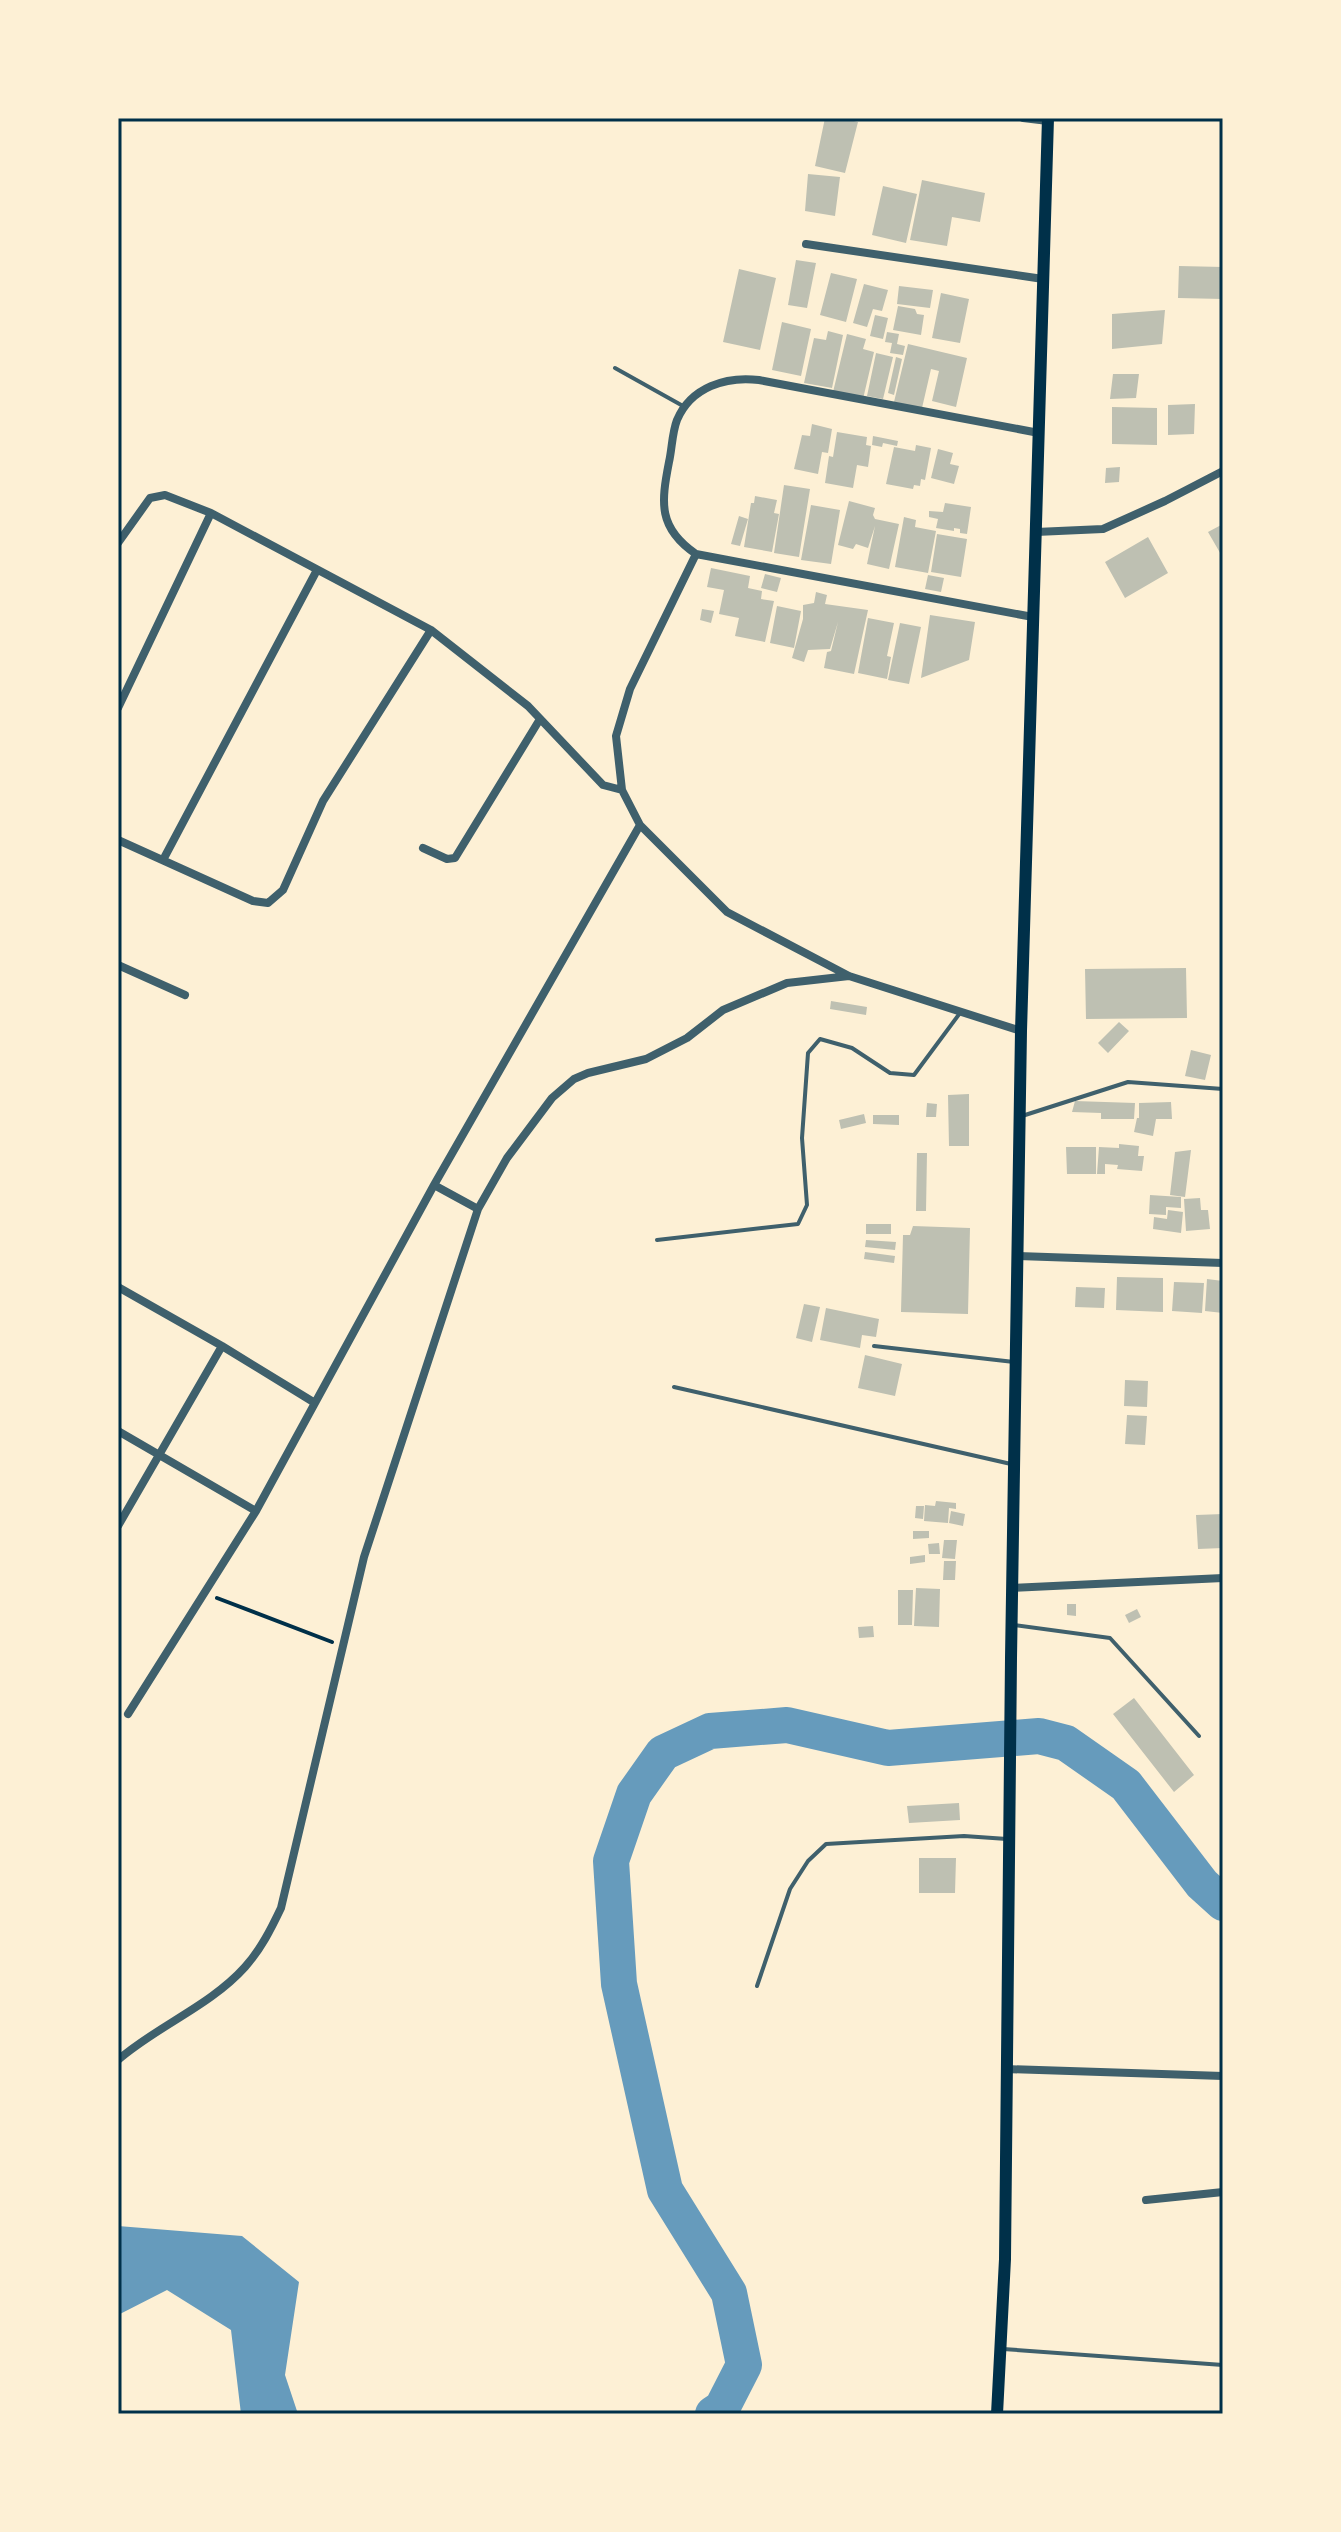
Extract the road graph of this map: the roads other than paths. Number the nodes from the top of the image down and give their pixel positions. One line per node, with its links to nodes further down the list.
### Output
1 (1023, 118): 2 (street)
2 (1048, 120): 4 (main road)
3 (806, 244): 4 (street)
4 (1043, 279): 7 (main road)
5 (615, 368): 6 (lane)
6 (685, 407): 7 (street); 12 (street)
7 (1039, 433): 10 (main road)
8 (1223, 471): 10 (street)
9 (211, 513): 11 (street); 13 (street); 16 (street)
10 (1036, 532): 14 (main road)
11 (118, 543)
12 (696, 554): 14 (street); 18 (street)
13 (317, 570): 15 (street); 22 (street)
14 (1033, 617): 27 (main road)
15 (431, 630): 17 (street); 22 (street)
16 (118, 708)
17 (540, 719): 18 (street); 21 (street)
18 (622, 790): 19 (street)
19 (640, 825): 24 (street); 30 (street)
20 (118, 840): 22 (street)
21 (423, 848)
22 (163, 860)
23 (118, 965): 25 (street)
24 (849, 976): 26 (street); 31 (street)
25 (185, 995)
26 (962, 1011): 27 (street); 32 (lane)
27 (1021, 1031): 29 (main road)
28 (1223, 1089): 29 (lane)
29 (1020, 1116): 33 (main road)
30 (434, 1185): 31 (street); 40 (street)
31 (478, 1209): 53 (street)
32 (657, 1240)
33 (1018, 1256): 34 (street); 38 (main road)
34 (1223, 1263)
35 (118, 1287): 36 (street)
36 (222, 1346): 40 (street); 42 (street)
37 (874, 1346): 38 (lane)
38 (1016, 1362): 43 (main road)
39 (674, 1387): 43 (lane)
40 (315, 1403): 44 (street)
41 (118, 1431): 42 (street)
42 (160, 1454): 44 (street); 45 (street)
43 (1014, 1464): 47 (main road)
44 (256, 1511): 49 (street)
45 (118, 1526)
46 (1223, 1578): 47 (street)
47 (1012, 1588): 48 (main road)
48 (1011, 1624): 50 (lane); 51 (main road)
49 (128, 1714)
50 (1199, 1736)
51 (1010, 1839): 52 (lane); 54 (main road)
52 (757, 1986)
53 (118, 2060)
54 (1006, 2069): 55 (street); 58 (main road)
55 (1223, 2076)
56 (1223, 2192): 57 (street)
57 (1146, 2200)
58 (1000, 2349): 59 (lane); 60 (main road)
59 (1223, 2365)
60 (997, 2414)

